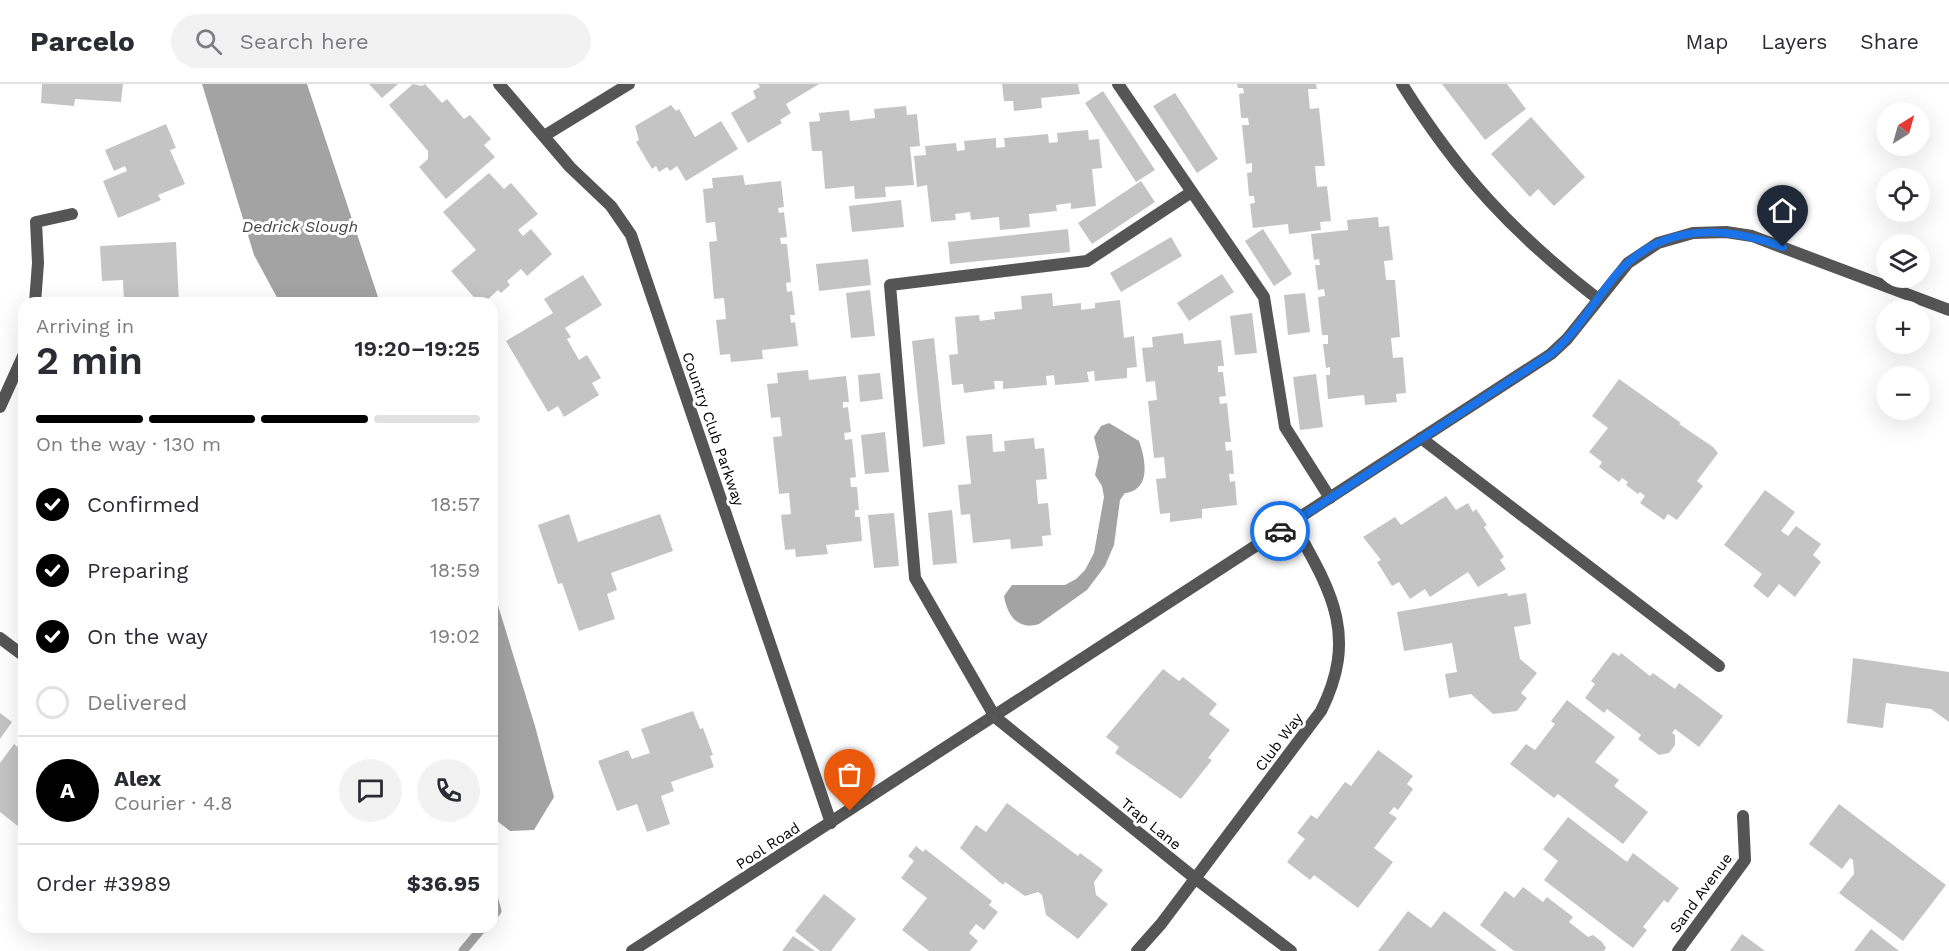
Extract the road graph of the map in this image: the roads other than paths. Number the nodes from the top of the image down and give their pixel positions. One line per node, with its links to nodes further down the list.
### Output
1 (499, 84): 5 (street, Country Club Parkway)
2 (628, 84): 5 (street)
3 (1118, 84): 6 (street)
4 (1402, 84): 9 (street)
5 (544, 136): 21 (street, Country Club Parkway)
6 (1190, 193): 14 (street); 19 (street)
7 (72, 214): 8 (street)
8 (35, 297)
9 (1598, 298): 10 (street, Pool Road); 13 (street, Pool Road)
10 (1949, 310)
11 (18, 367): 12 (street)
12 (0, 407)
13 (1421, 438): 14 (street, Pool Road); 18 (street)
14 (1330, 498): 15 (street, Pool Road)
15 (1293, 522): 19 (street, Pool Road); 22 (street, Club Way)
16 (0, 638): 17 (street)
17 (18, 652)
18 (1719, 666)
19 (996, 717): 21 (street, Pool Road); 22 (street, Trap Lane)
20 (1743, 816): 26 (street, Sand Avenue)
21 (831, 823): 23 (street, Pool Road)
22 (1196, 879): 24 (street, Club Way); 25 (street, Trap Lane)
23 (632, 951)
24 (1137, 951)
25 (1291, 951)
26 (1678, 951)

